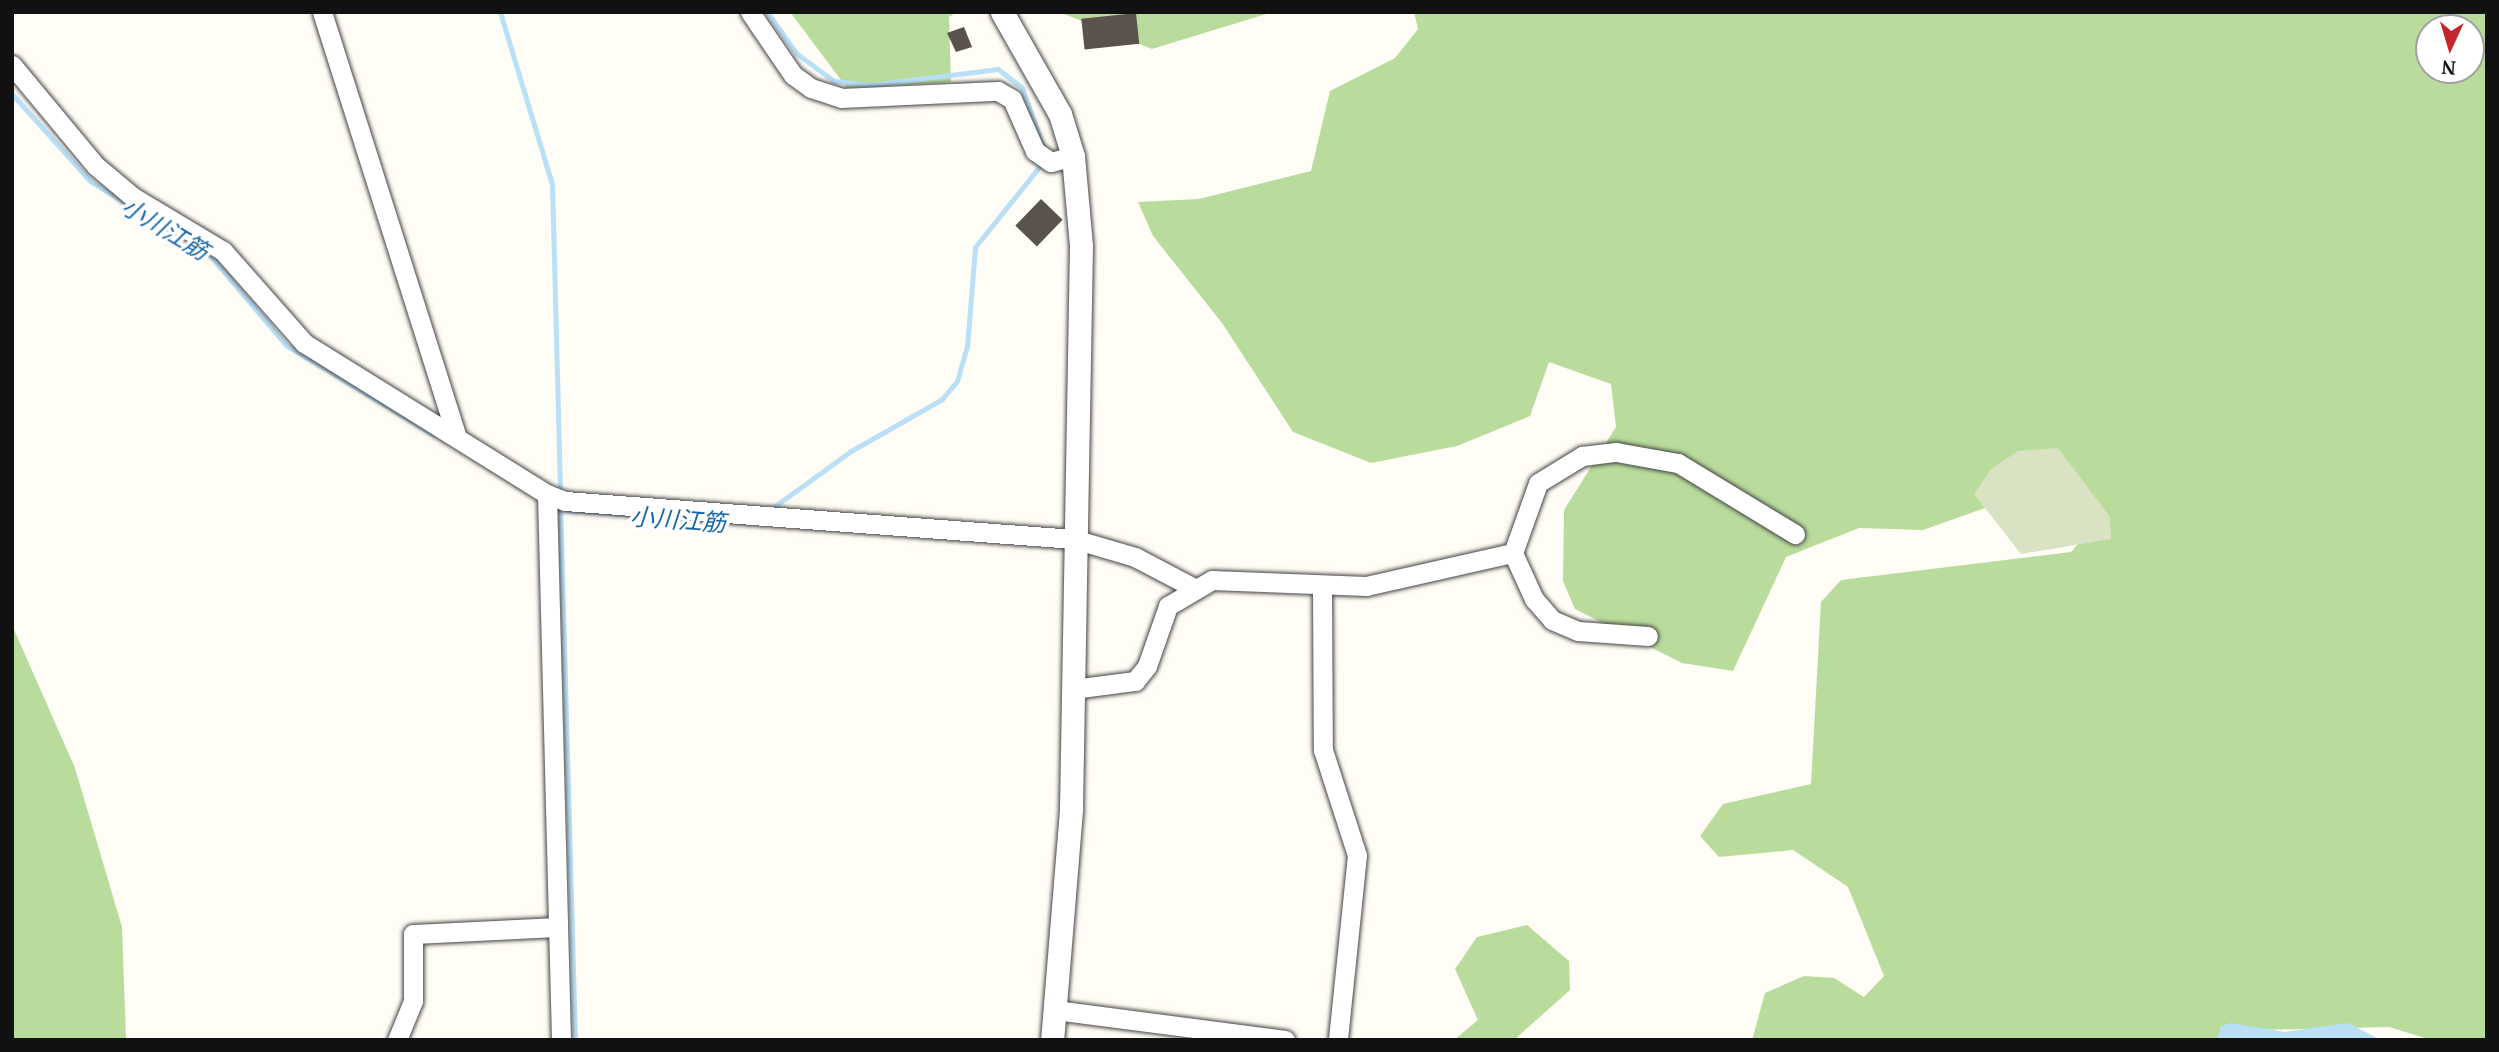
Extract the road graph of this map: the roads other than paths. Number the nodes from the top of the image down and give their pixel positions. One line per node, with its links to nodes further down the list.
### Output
1 (323, 12): 6 (street)
2 (750, 12): 5 (street)
3 (1002, 12): 5 (street)
4 (12, 65): 6 (street)
5 (1053, 156): 9 (street)
6 (456, 435): 7 (street)
7 (552, 500): 9 (street); 15 (street)
8 (1795, 534): 10 (street)
9 (1074, 539): 12 (street); 14 (street)
10 (1513, 552): 11 (street); 13 (street)
11 (1322, 586): 12 (street); 21 (street)
12 (1194, 587): 14 (street)
13 (1648, 636)
14 (1073, 689): 16 (street)
15 (558, 928): 17 (street); 18 (street)
16 (1055, 1010): 19 (street); 20 (street)
17 (397, 1040)
18 (561, 1040)
19 (1052, 1040)
20 (1284, 1040)
21 (1338, 1040)

